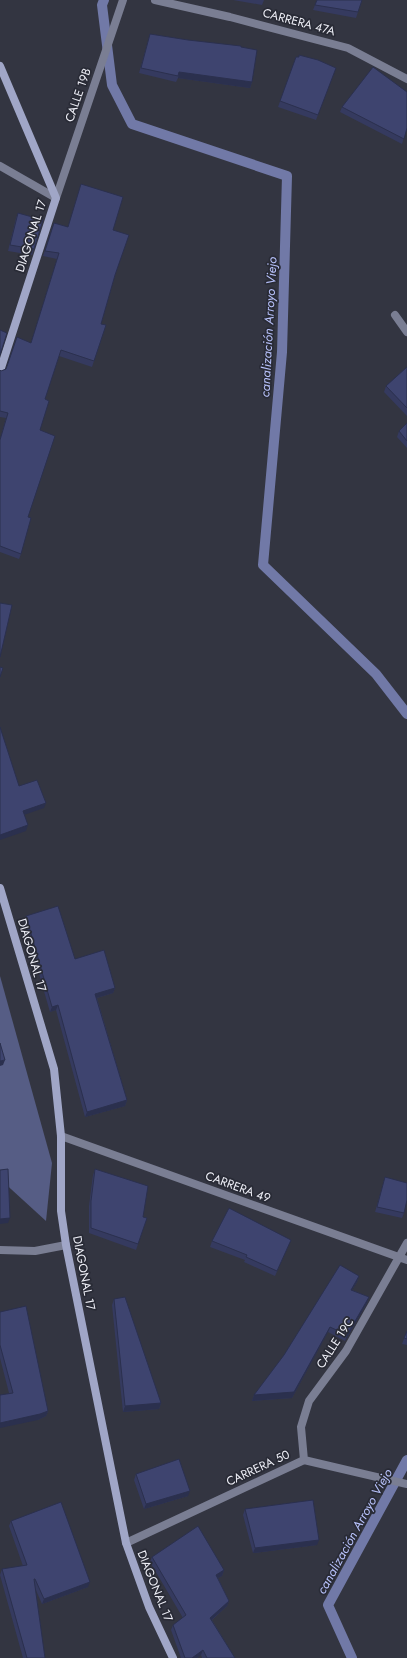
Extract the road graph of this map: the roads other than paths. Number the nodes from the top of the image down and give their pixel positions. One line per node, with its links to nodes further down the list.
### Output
1 (123, 0): 6 (street, CALLE 19B)
2 (155, 0): 4 (street, CARRERA 47A)
3 (0, 66): 6 (street, DIAGONAL 17)
4 (407, 79)
5 (0, 166): 6 (street)
6 (56, 198): 9 (street, DIAGONAL 17)
7 (395, 315): 8 (street)
8 (407, 332)
9 (0, 371)
10 (0, 888): 11 (street, DIAGONAL 17)
11 (61, 1136): 13 (street, DIAGONAL 17); 15 (street, CARRERA 49)
12 (407, 1243): 15 (street, CALLE 19C)
13 (66, 1245): 14 (street); 18 (street, DIAGONAL 17)
14 (0, 1250)
15 (403, 1259): 16 (street, CALLE 19C)
16 (304, 1460): 17 (street, CARRERA 50); 18 (street, CARRERA 50)
17 (407, 1484)
18 (126, 1543): 19 (street, DIAGONAL 17)
19 (173, 1658)

